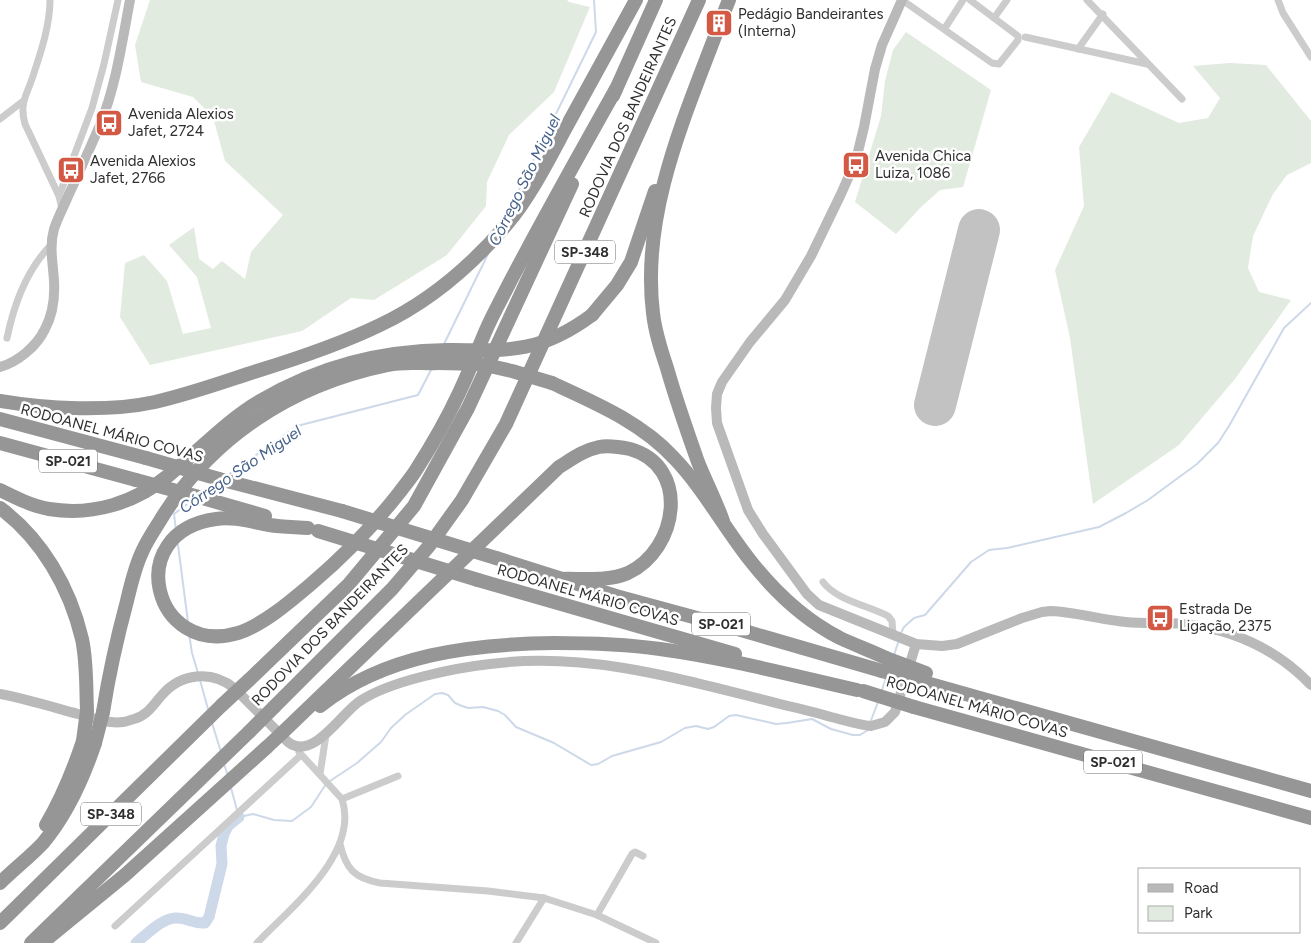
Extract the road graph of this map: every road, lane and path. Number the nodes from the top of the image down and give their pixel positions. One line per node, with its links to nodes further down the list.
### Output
1 (50, 0): 25 (street)
2 (118, 0): 28 (street)
3 (130, 0): 29 (main road)
4 (636, 0): 33 (highway)
5 (656, 0): 23 (highway, RODOVIA DOS BANDEIRANTES / SP-348)
6 (699, 0): 65 (highway, RODOVIA DOS BANDEIRANTES / SP-348, bridge)
7 (729, 0): 15 (highway)
8 (902, 0): 17 (street); 42 (main road)
9 (963, 0): 17 (street)
10 (970, 0): 16 (street)
11 (1007, 0): 16 (street)
12 (1087, 0): 14 (street)
13 (1278, 0): 21 (street)
14 (1102, 14): 20 (street); 22 (street)
15 (723, 15)
16 (994, 18): 17 (street)
17 (944, 28)
18 (717, 31): 27 (highway)
19 (1025, 37): 20 (street)
20 (1078, 49): 22 (street)
21 (1311, 57)
22 (1148, 64): 24 (street)
23 (616, 89): 39 (highway); 63 (highway, RODOVIA DOS BANDEIRANTES / SP-348, bridge)
24 (1182, 99)
25 (22, 102): 26 (street); 28 (street)
26 (0, 119)
27 (667, 172): 36 (highway, bridge); 38 (highway)
28 (59, 196): 29 (street)
29 (62, 210): 30 (main road)
30 (50, 246): 31 (street); 32 (main road)
31 (8, 338)
32 (0, 367)
33 (0, 401)
34 (0, 419): 40 (highway, RODOANEL MÁRIO COVAS / SP-021, bridge)
35 (0, 443): 39 (highway, RODOANEL MÁRIO COVAS / SP-021, bridge)
36 (0, 490)
37 (0, 508): 50 (highway, bridge)
38 (723, 521): 44 (highway); 50 (highway, bridge)
39 (313, 530): 46 (highway, RODOANEL MÁRIO COVAS / SP-021, bridge)
40 (560, 579): 44 (highway, RODOANEL MÁRIO COVAS / SP-021); 48 (highway)
41 (823, 582): 42 (street)
42 (893, 635): 43 (main road)
43 (916, 644): 45 (main road); 49 (main road)
44 (884, 664): 55 (highway, RODOANEL MÁRIO COVAS / SP-021, bridge)
45 (1311, 685)
46 (860, 691): 48 (highway); 57 (highway, RODOANEL MÁRIO COVAS / SP-021, bridge)
47 (0, 694): 51 (main road)
48 (289, 728): 66 (highway, bridge)
49 (326, 735): 51 (main road); 53 (street)
50 (89, 742): 60 (highway)
51 (294, 746): 52 (street)
52 (301, 755): 53 (street); 64 (street)
53 (320, 774): 56 (street)
54 (398, 776): 56 (street)
55 (1311, 791)
56 (342, 800): 58 (street)
57 (1311, 818)
58 (340, 844): 61 (street); 67 (street)
59 (643, 856): 62 (street)
60 (0, 883)
61 (544, 898): 62 (street); 68 (street)
62 (598, 915): 69 (street)
63 (0, 924)
64 (115, 926)
65 (31, 943)
66 (42, 943)
67 (257, 943)
68 (516, 943)
69 (656, 943)

